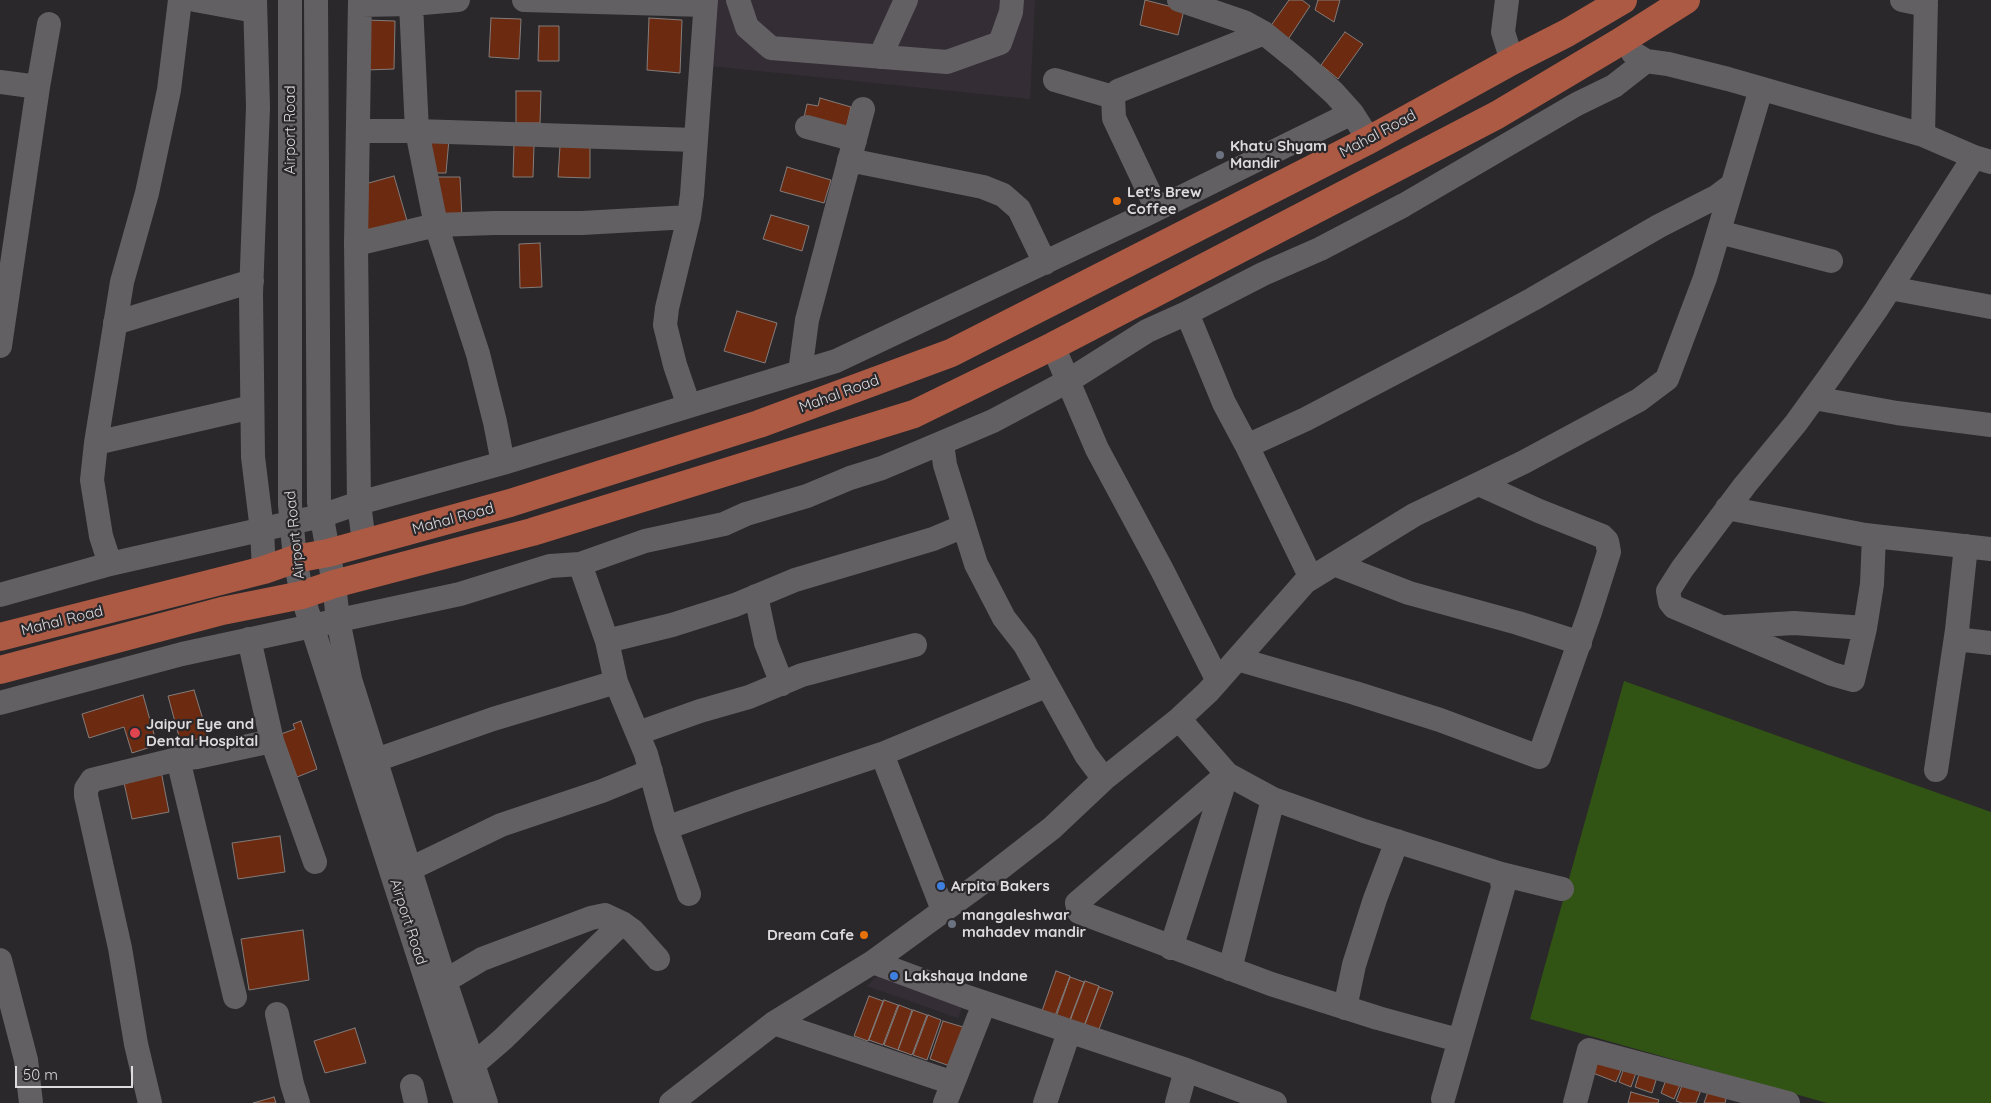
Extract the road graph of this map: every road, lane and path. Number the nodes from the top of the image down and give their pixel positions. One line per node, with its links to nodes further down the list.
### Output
1 (180, 0): 54 (street)
2 (195, 0): 19 (street)
3 (290, 0): 72 (street, Airport Road)
4 (316, 0): 71 (street, Airport Road)
5 (458, 0): 18 (street)
6 (524, 0): 16 (street)
7 (738, 0): 23 (street)
8 (906, 0): 23 (street)
9 (1012, 0): 23 (street)
10 (1179, 0): 21 (street)
11 (1507, 0): 24 (street)
12 (1686, 0): 22 (main road, Mahal Road)
13 (1902, 0): 17 (street)
14 (1621, 1): 24 (main road, Mahal Road)
15 (360, 2): 18 (street); 34 (street)
16 (705, 2): 37 (street)
17 (1926, 2): 36 (street)
18 (411, 4): 35 (street)
19 (255, 6): 50 (street)
20 (49, 24): 28 (street)
21 (1264, 33): 30 (street); 32 (street)
22 (1618, 43): 25 (street); 57 (main road, Mahal Road)
23 (880, 57)
24 (1512, 61): 38 (main road, Mahal Road)
25 (1646, 61): 29 (street); 53 (street)
26 (1055, 80): 30 (street)
27 (0, 82): 28 (street)
28 (38, 87): 45 (street)
29 (1761, 89): 36 (street); 41 (street)
30 (1113, 96): 42 (street)
31 (863, 109): 39 (street)
32 (1352, 113): 38 (street); 42 (street)
33 (807, 127): 39 (street)
34 (358, 131): 35 (street); 47 (street)
35 (417, 131): 37 (street); 44 (street)
36 (1923, 134): 40 (street)
37 (695, 140): 43 (street)
38 (1369, 140): 76 (main road, Mahal Road)
39 (852, 150): 49 (street); 58 (street)
40 (1982, 159): 51 (street)
41 (1732, 185): 46 (street); 66 (street)
42 (1157, 209): 49 (street)
43 (689, 217): 44 (street); 61 (street)
44 (436, 225): 47 (street); 67 (street)
45 (9, 229): 55 (street)
46 (1719, 232): 48 (street); 68 (street)
47 (356, 244): 69 (street)
48 (1832, 261)
49 (1045, 263): 58 (street)
50 (252, 281): 54 (street); 62 (street)
51 (1890, 288): 52 (street); 60 (street)
52 (1991, 307)
53 (1187, 313): 59 (street); 66 (street)
54 (116, 323): 64 (street)
55 (0, 342): 56 (street)
56 (0, 346)
57 (1053, 346): 59 (street); 86 (main road, Mahal Road)
58 (800, 372): 61 (street)
59 (1068, 381): 65 (street); 103 (street)
60 (1814, 398): 63 (street); 70 (street)
61 (689, 406): 67 (street)
62 (252, 407): 64 (street); 74 (street)
63 (1991, 425)
64 (96, 443): 81 (street)
65 (942, 444): 73 (street); 82 (street)
66 (1247, 446): 85 (street)
67 (503, 463): 69 (street)
68 (1479, 484): 83 (street); 98 (street)
69 (358, 502): 71 (street); 76 (street)
70 (1727, 508): 75 (street); 92 (street)
71 (321, 516): 72 (street); 79 (street, Airport Road)
72 (291, 524): 74 (street); 80 (street, Airport Road)
73 (964, 526): 89 (street); 106 (street)
74 (262, 530): 81 (street); 84 (street)
75 (1874, 536): 77 (street); 93 (street)
76 (364, 543): 79 (main road, Mahal Road)
77 (1966, 546): 78 (street); 96 (street)
78 (1991, 549)
79 (328, 553): 80 (main road, Mahal Road); 86 (street, Airport Road)
80 (295, 560): 84 (main road, Mahal Road); 88 (street, Airport Road)
81 (110, 564): 87 (street)
82 (580, 564): 90 (street); 97 (street)
83 (1334, 564): 85 (street); 98 (street)
84 (264, 570): 94 (main road, Mahal Road)
85 (1311, 578): 101 (street)
86 (334, 584): 88 (main road, Mahal Road); 90 (street, Airport Road)
87 (0, 595)
88 (302, 595): 91 (street, Airport Road); 102 (main road, Mahal Road)
89 (756, 596): 97 (street); 105 (street)
90 (338, 620): 91 (street); 113 (street, Airport Road)
91 (313, 626): 95 (street); 149 (street, Airport Road)
92 (1724, 628): 93 (street); 93 (street)
93 (1865, 628)
94 (0, 637)
95 (249, 639): 107 (street); 110 (street)
96 (1956, 639): 99 (street); 114 (street)
97 (607, 641): 104 (street)
98 (1580, 643): 101 (street)
99 (1991, 643)
100 (915, 645): 105 (street)
101 (1237, 659): 103 (street)
102 (0, 670)
103 (1218, 681): 108 (street)
104 (616, 682): 109 (street); 113 (street)
105 (782, 684): 109 (street)
106 (1046, 686): 111 (street); 117 (street)
107 (0, 703)
108 (1179, 719): 116 (street); 117 (street)
109 (638, 733): 115 (street)
110 (272, 741): 112 (street); 121 (street)
111 (882, 754): 119 (street); 126 (street)
112 (178, 759): 134 (street); 147 (street)
113 (376, 760): 122 (street, Airport Road)
114 (1936, 770)
115 (651, 771): 119 (street); 122 (street)
116 (1227, 774): 118 (street); 128 (street); 128 (street)
117 (1104, 779): 126 (street)
118 (1273, 799): 120 (street); 132 (street)
119 (666, 828): 125 (street)
120 (1397, 841): 123 (street); 137 (street)
121 (315, 862)
122 (410, 869): 133 (street, Airport Road)
123 (1501, 874): 124 (street); 141 (street)
124 (1562, 889)
125 (689, 894)
126 (944, 910): 131 (street)
127 (622, 923): 129 (street); 133 (street); 142 (street)
128 (1171, 948): 132 (street)
129 (658, 959)
130 (0, 960): 135 (street)
131 (873, 962): 136 (street); 139 (street)
132 (1230, 970): 137 (street)
133 (445, 981): 142 (street, Airport Road)
134 (235, 997)
135 (5, 998): 146 (street)
136 (984, 1004): 140 (street); 144 (street)
137 (1345, 1008): 141 (street)
138 (277, 1014): 148 (street)
139 (774, 1023): 144 (street); 151 (street)
140 (1068, 1032): 143 (street); 152 (street)
141 (1458, 1040): 145 (street)
142 (474, 1064): 150 (street, Airport Road)
143 (1186, 1070): 153 (street); 154 (street)
144 (949, 1093)
145 (1443, 1098)
146 (31, 1103)
147 (150, 1103)
148 (298, 1103)
149 (466, 1103)
150 (486, 1103)
151 (671, 1103)
152 (1045, 1103)
153 (1177, 1103)
154 (1275, 1103)
155 (1575, 1103): 156 (street)
156 (1788, 1103)

